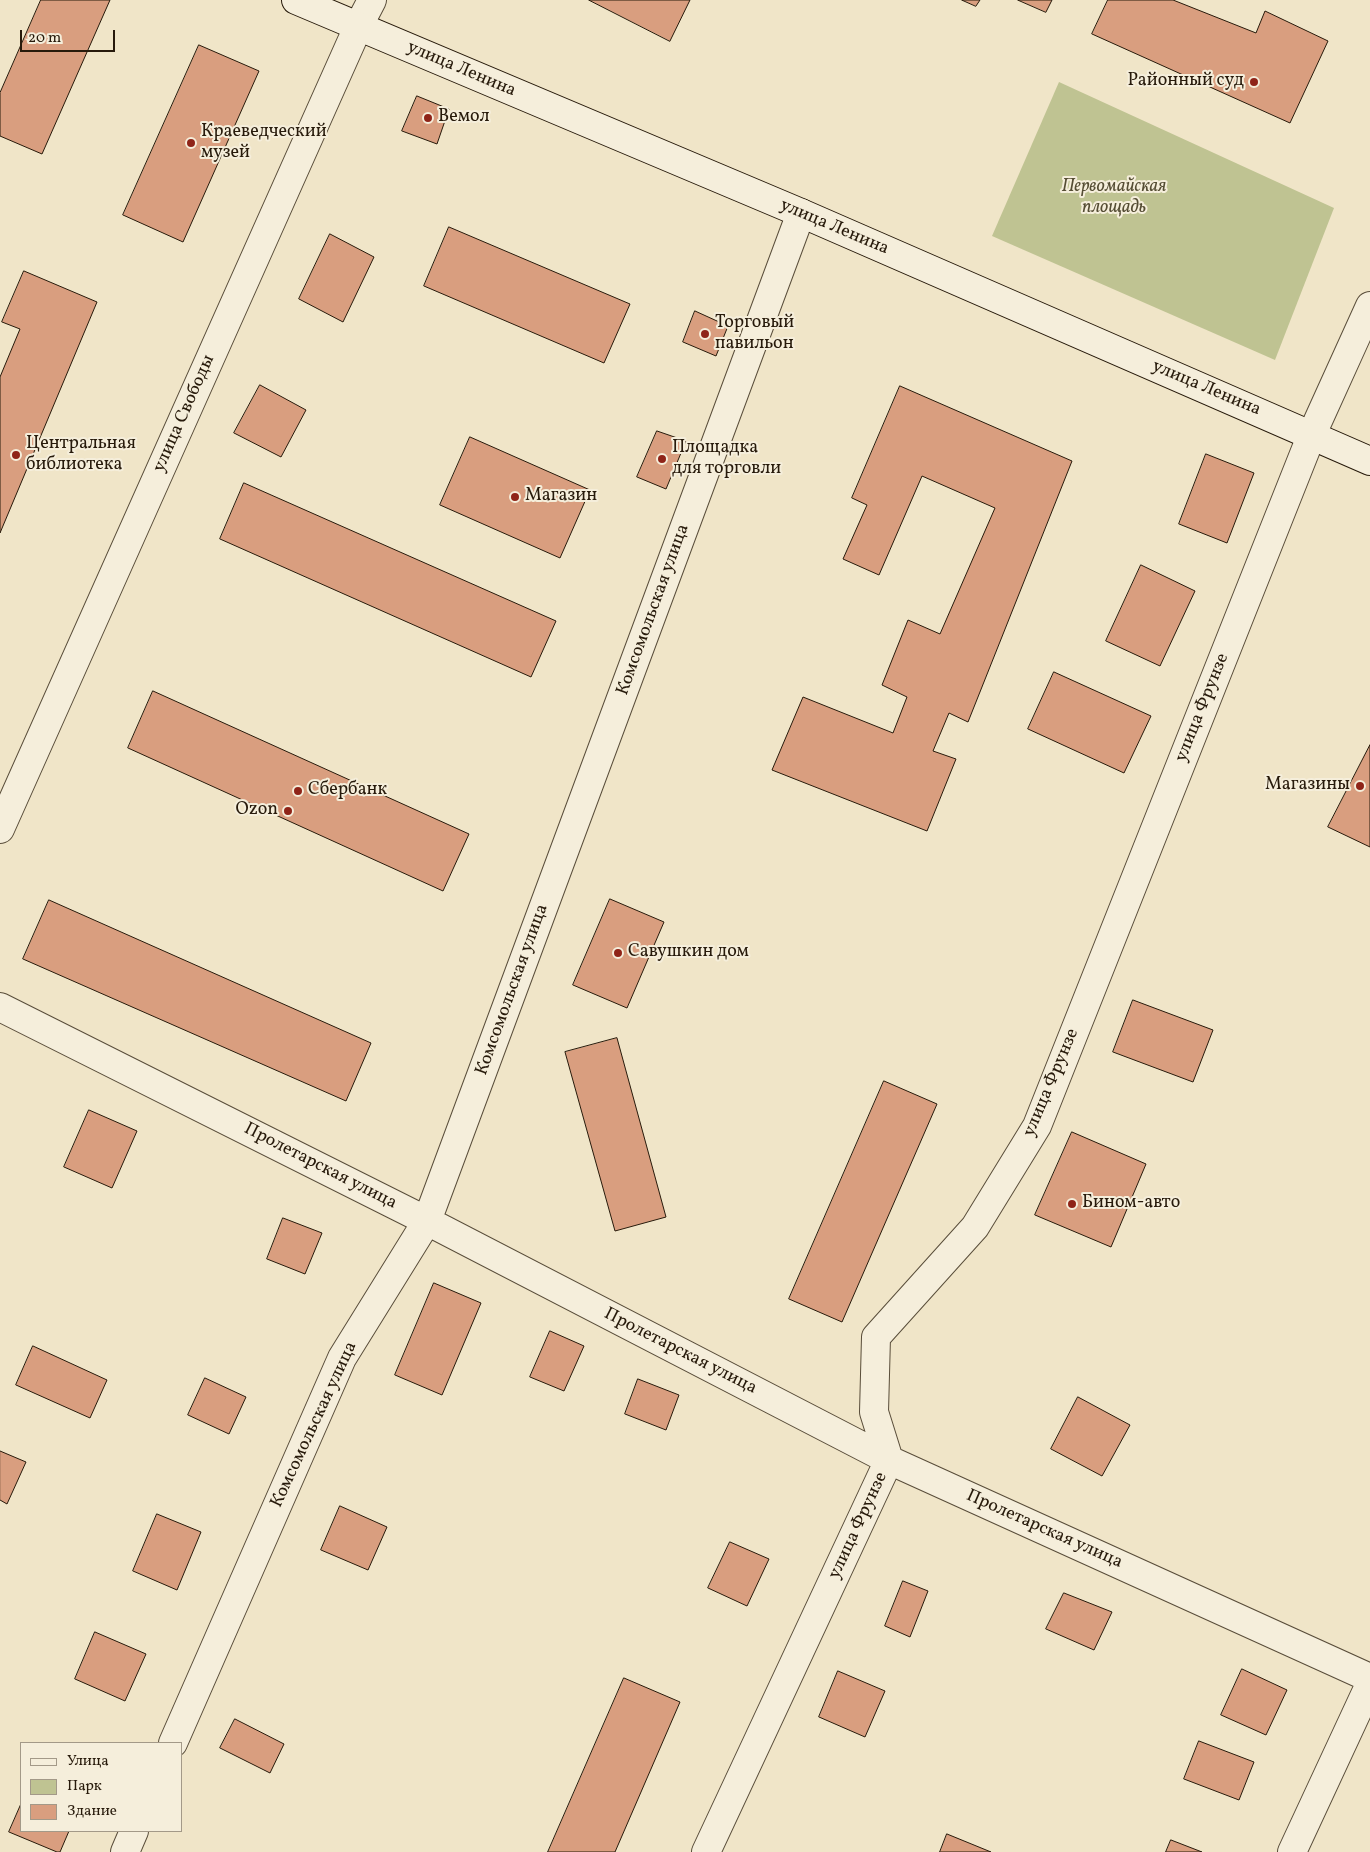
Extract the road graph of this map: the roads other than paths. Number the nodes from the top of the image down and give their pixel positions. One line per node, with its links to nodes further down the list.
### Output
1 (296, 0): 3 (street, улица Ленина)
2 (372, 0): 3 (street, улица Свободы)
3 (358, 27): 4 (street, улица Ленина); 8 (street, улица Свободы)
4 (801, 213): 6 (street, улица Ленина); 10 (street, Комсомольская улица)
5 (1370, 306): 6 (street, улица Фрунзе)
6 (1312, 434): 7 (street, улица Ленина); 11 (street, улица Фрунзе)
7 (1370, 461)
8 (0, 829)
9 (0, 1006): 10 (street, Пролетарская улица)
10 (427, 1221): 11 (street, Пролетарская улица); 14 (street, Комсомольская улица)
11 (889, 1460): 12 (street, Пролетарская улица); 17 (street, улица Фрунзе)
12 (1370, 1678)
13 (1370, 1684): 18 (street)
14 (173, 1742)
15 (134, 1832): 16 (street)
16 (125, 1852)
17 (706, 1852)
18 (1292, 1852)

